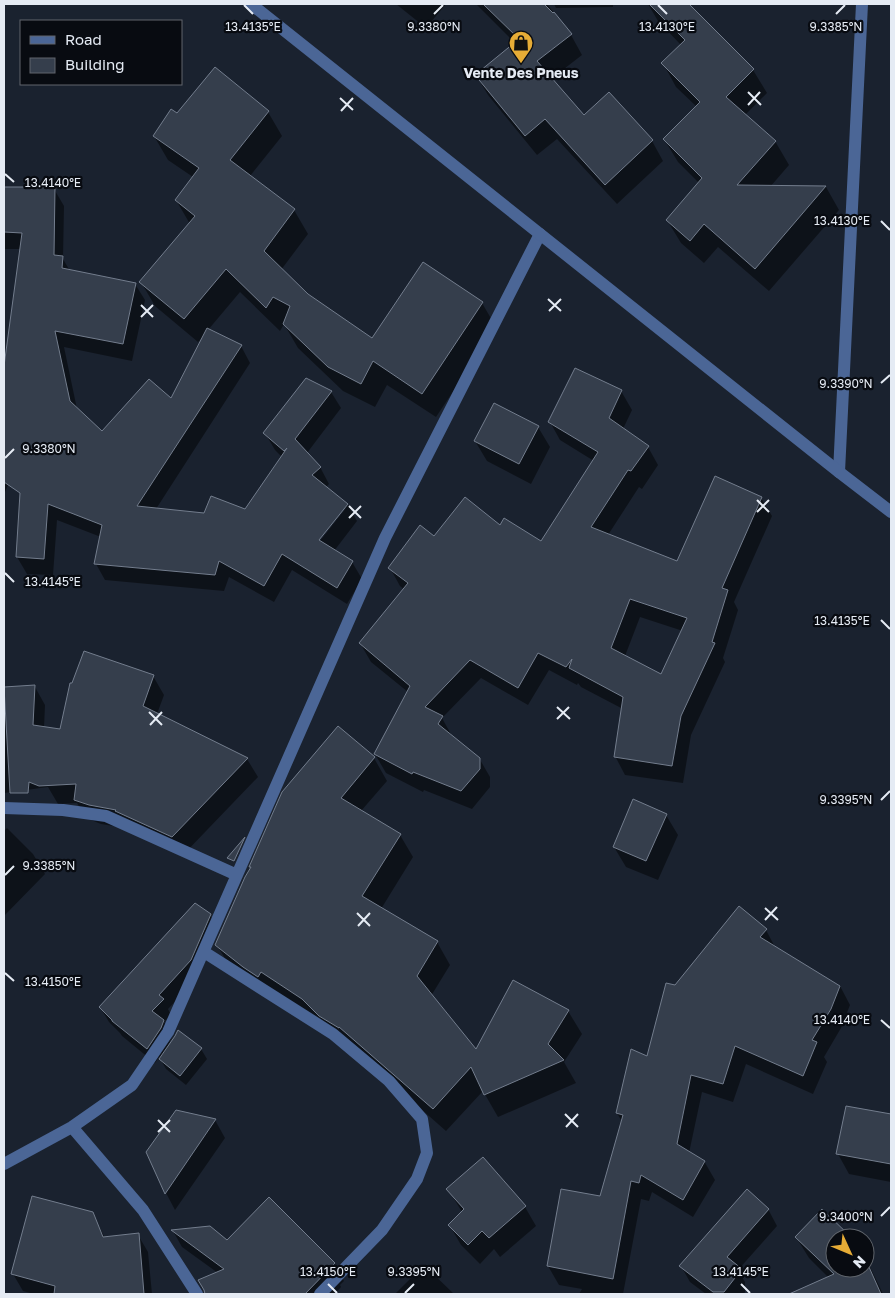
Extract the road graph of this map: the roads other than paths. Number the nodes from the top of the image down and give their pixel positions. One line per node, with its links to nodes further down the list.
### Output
1 (251, 4): 3 (street)
2 (862, 4): 4 (street)
3 (540, 234): 4 (street); 7 (street)
4 (839, 472): 5 (street)
5 (891, 512)
6 (4, 808): 7 (street)
7 (237, 875): 8 (street)
8 (204, 952): 9 (street); 12 (street)
9 (72, 1128): 10 (street); 11 (street)
10 (4, 1164)
11 (197, 1294)
12 (320, 1294)

